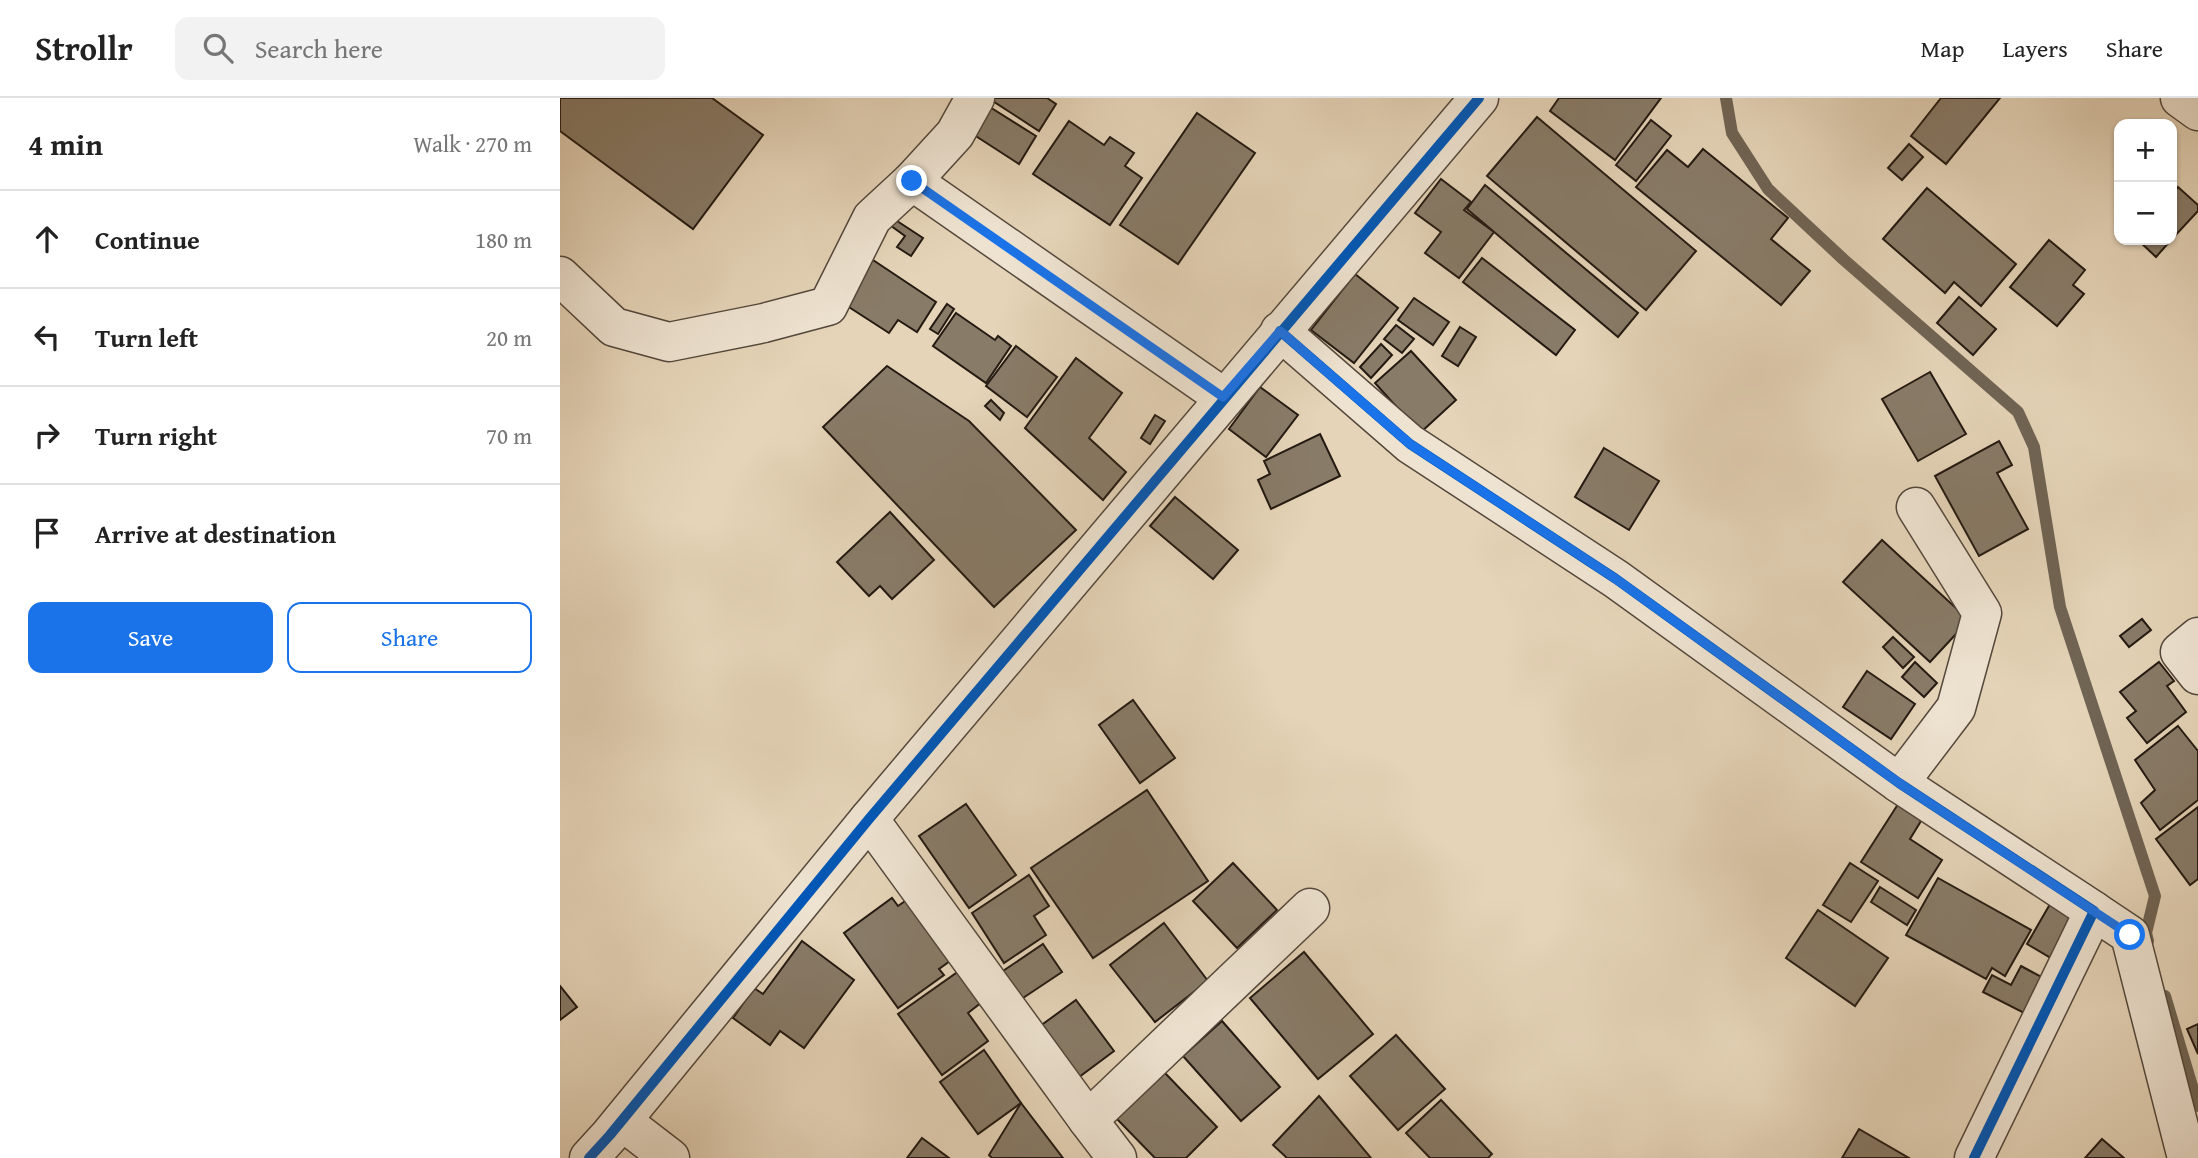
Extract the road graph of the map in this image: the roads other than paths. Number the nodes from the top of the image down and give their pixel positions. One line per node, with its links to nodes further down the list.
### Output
1 (975, 98): 5 (street)
2 (2179, 98): 4 (street)
3 (1474, 100): 7 (street)
4 (2198, 111)
5 (912, 181): 6 (street); 8 (street)
6 (560, 276)
7 (1280, 331): 8 (street); 12 (street)
8 (1223, 397): 13 (street)
9 (1916, 507): 12 (street)
10 (2198, 637): 11 (street)
11 (2198, 675)
12 (1899, 783): 15 (street)
13 (869, 819): 16 (street); 17 (street)
14 (1310, 908): 16 (street)
15 (2094, 911): 21 (street); 22 (street)
16 (1088, 1120): 20 (street)
17 (622, 1121): 18 (street); 19 (street)
18 (589, 1158)
19 (670, 1158)
20 (1117, 1158)
21 (1975, 1158)
22 (2187, 1158)

